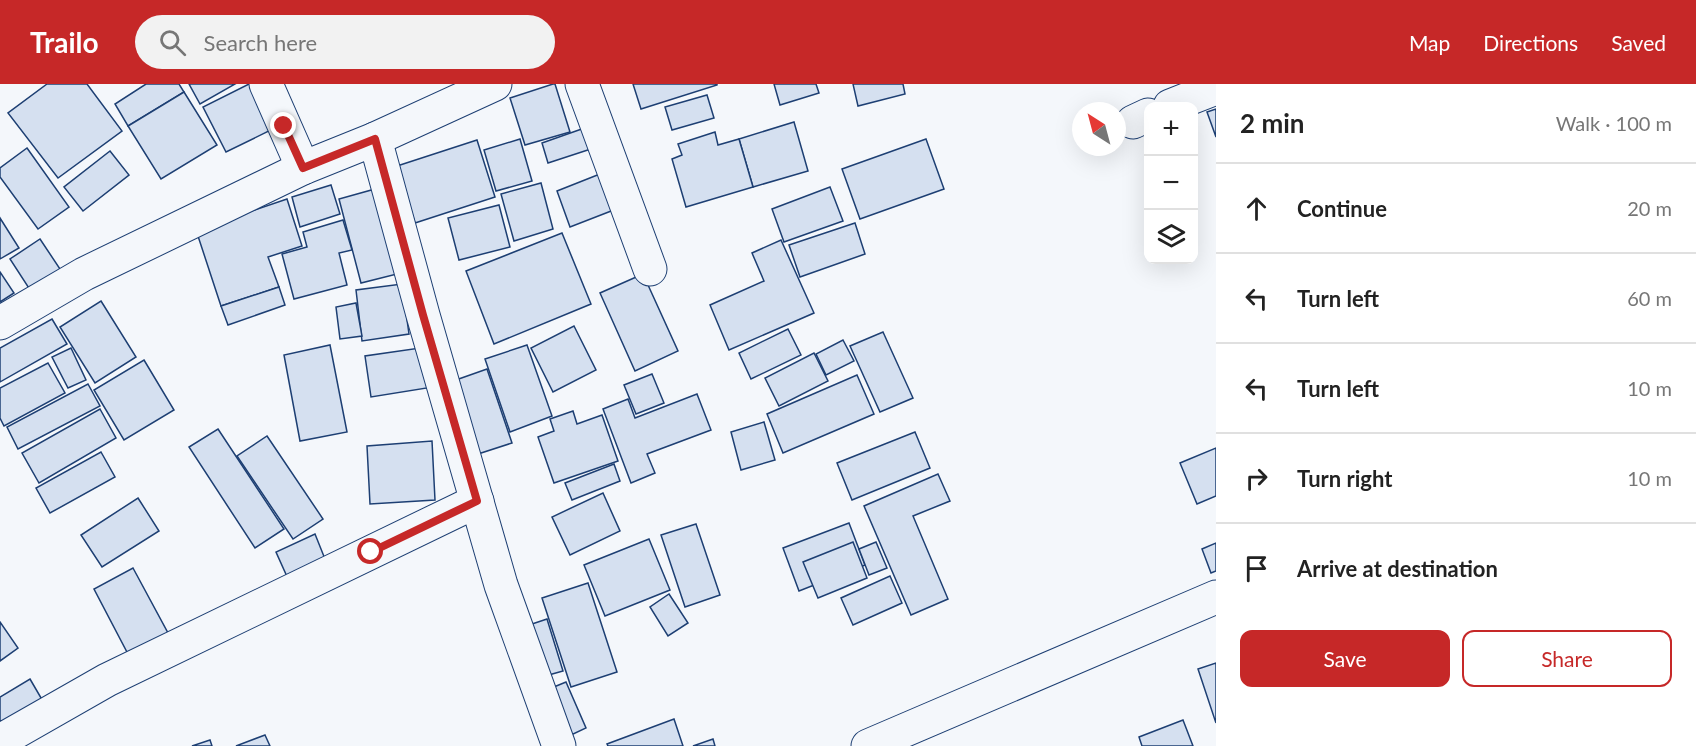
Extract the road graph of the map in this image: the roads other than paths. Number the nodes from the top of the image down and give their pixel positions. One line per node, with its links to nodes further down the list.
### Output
1 (266, 84): 7 (street)
2 (495, 84): 6 (street)
3 (582, 84): 8 (street)
4 (1216, 88): 5 (street)
5 (1180, 102)
6 (375, 139): 7 (street); 10 (street)
7 (303, 168): 9 (street)
8 (650, 269)
9 (0, 323)
10 (477, 501): 12 (street); 13 (street)
11 (1216, 597): 14 (street)
12 (0, 741)
13 (559, 746)
14 (868, 746)

